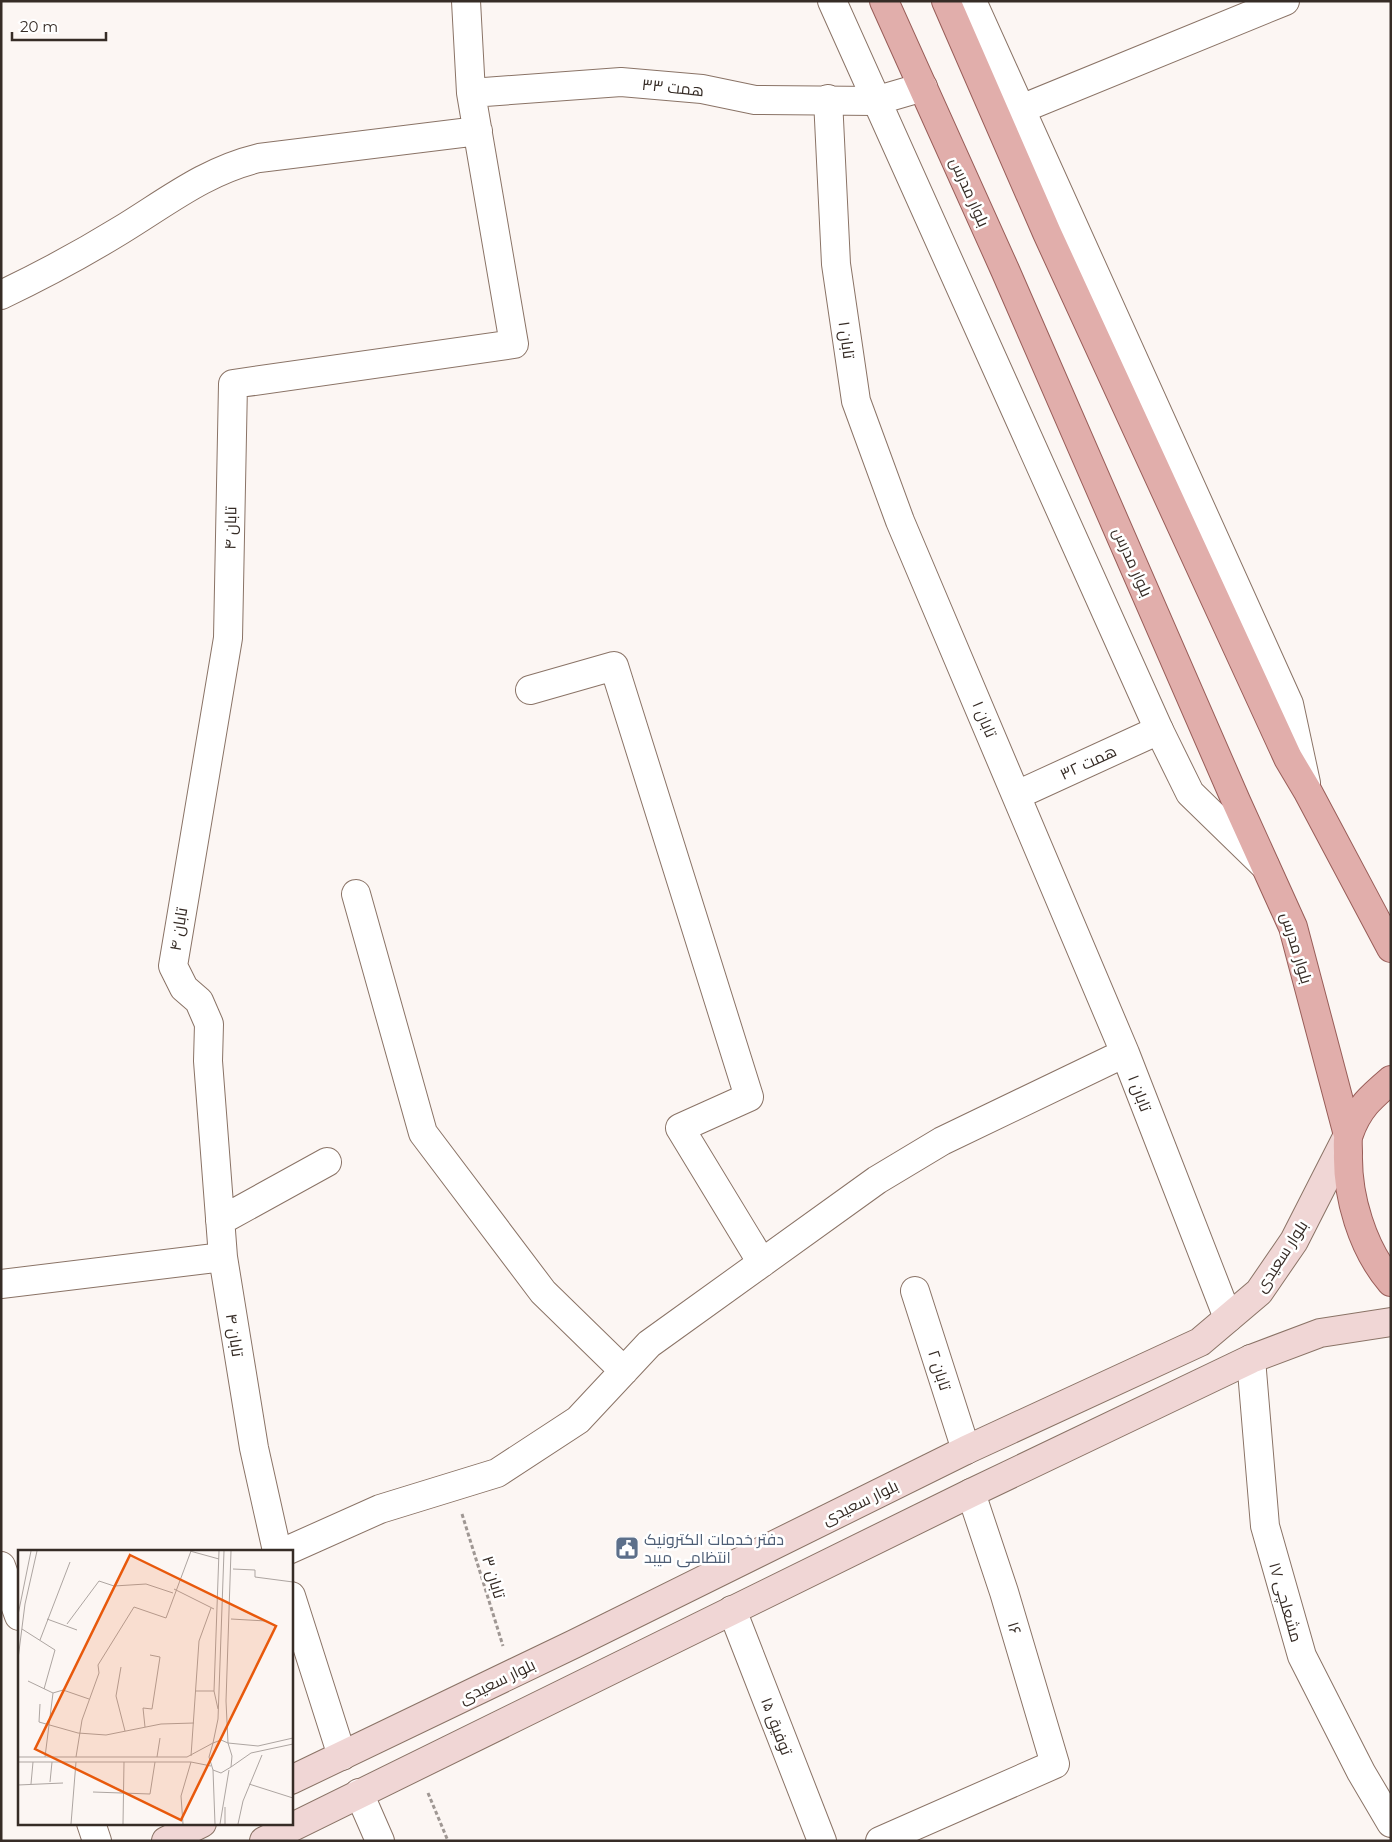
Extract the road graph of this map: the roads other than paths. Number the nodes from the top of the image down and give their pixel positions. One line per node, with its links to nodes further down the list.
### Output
1 (466, 1): 8 (street)
2 (832, 1): 10 (street)
3 (884, 1): 7 (main road, بلوار مدرس)
4 (946, 1): 16 (main road)
5 (972, 1): 11 (street)
6 (1285, 1): 11 (street)
7 (923, 87): 10 (street, همت ۳۳); 18 (main road, بلوار مدرس)
8 (471, 94): 9 (street, همت ۳۳); 12 (street)
9 (828, 99): 10 (street, همت ۳۳); 17 (street, تابان ۱)
10 (875, 101): 15 (street)
11 (1020, 109): 16 (street)
12 (478, 131): 13 (street); 25 (street, تابان ۴)
13 (1, 295)
14 (530, 690): 27 (street)
15 (1160, 730): 17 (street, همت ۳۲); 18 (street)
16 (1307, 790): 20 (main road)
17 (1017, 795): 21 (street, تابان ۱)
18 (1266, 867): 23 (main road, بلوار مدرس)
19 (356, 894): 34 (street)
20 (1391, 948)
21 (1125, 1054): 27 (street); 31 (street, تابان ۱)
22 (1391, 1080): 23 (main road)
23 (1348, 1135): 28 (main road); 31 (main road, بلوار سعیدی)
24 (327, 1162): 25 (street)
25 (220, 1220): 26 (street, تابان ۴)
26 (223, 1257): 29 (street); 38 (street, تابان ۴)
27 (762, 1263): 34 (street)
28 (1391, 1282)
29 (1, 1284)
30 (915, 1291): 35 (street, تابان ۲)
31 (1228, 1318): 35 (main road, بلوار سعیدی)
32 (1391, 1322): 33 (main road)
33 (1251, 1359): 36 (main road); 48 (street, مشعلچی ۱۷)
34 (624, 1371): 39 (street)
35 (966, 1450): 37 (main road, بلوار سعیدی)
36 (971, 1493): 40 (main road); 56 (street, ۱۶)
37 (812, 1526): 40 (main road); 45 (main road, بلوار سعیدی)
38 (277, 1550)
39 (288, 1550)
40 (828, 1564): 44 (main road)
41 (1, 1566): 43 (street)
42 (292, 1599): 45 (street)
43 (13, 1604)
44 (732, 1610): 47 (main road); 55 (street, توفیق ۱۵)
45 (342, 1756): 46 (main road, بلوار سعیدی)
46 (292, 1780)
47 (359, 1793): 53 (main road); 54 (street)
48 (1391, 1823)
49 (91, 1824): 51 (street)
50 (200, 1824): 52 (main road)
51 (97, 1841)
52 (166, 1841)
53 (264, 1841)
54 (380, 1841)
55 (822, 1841)
56 (880, 1841)

